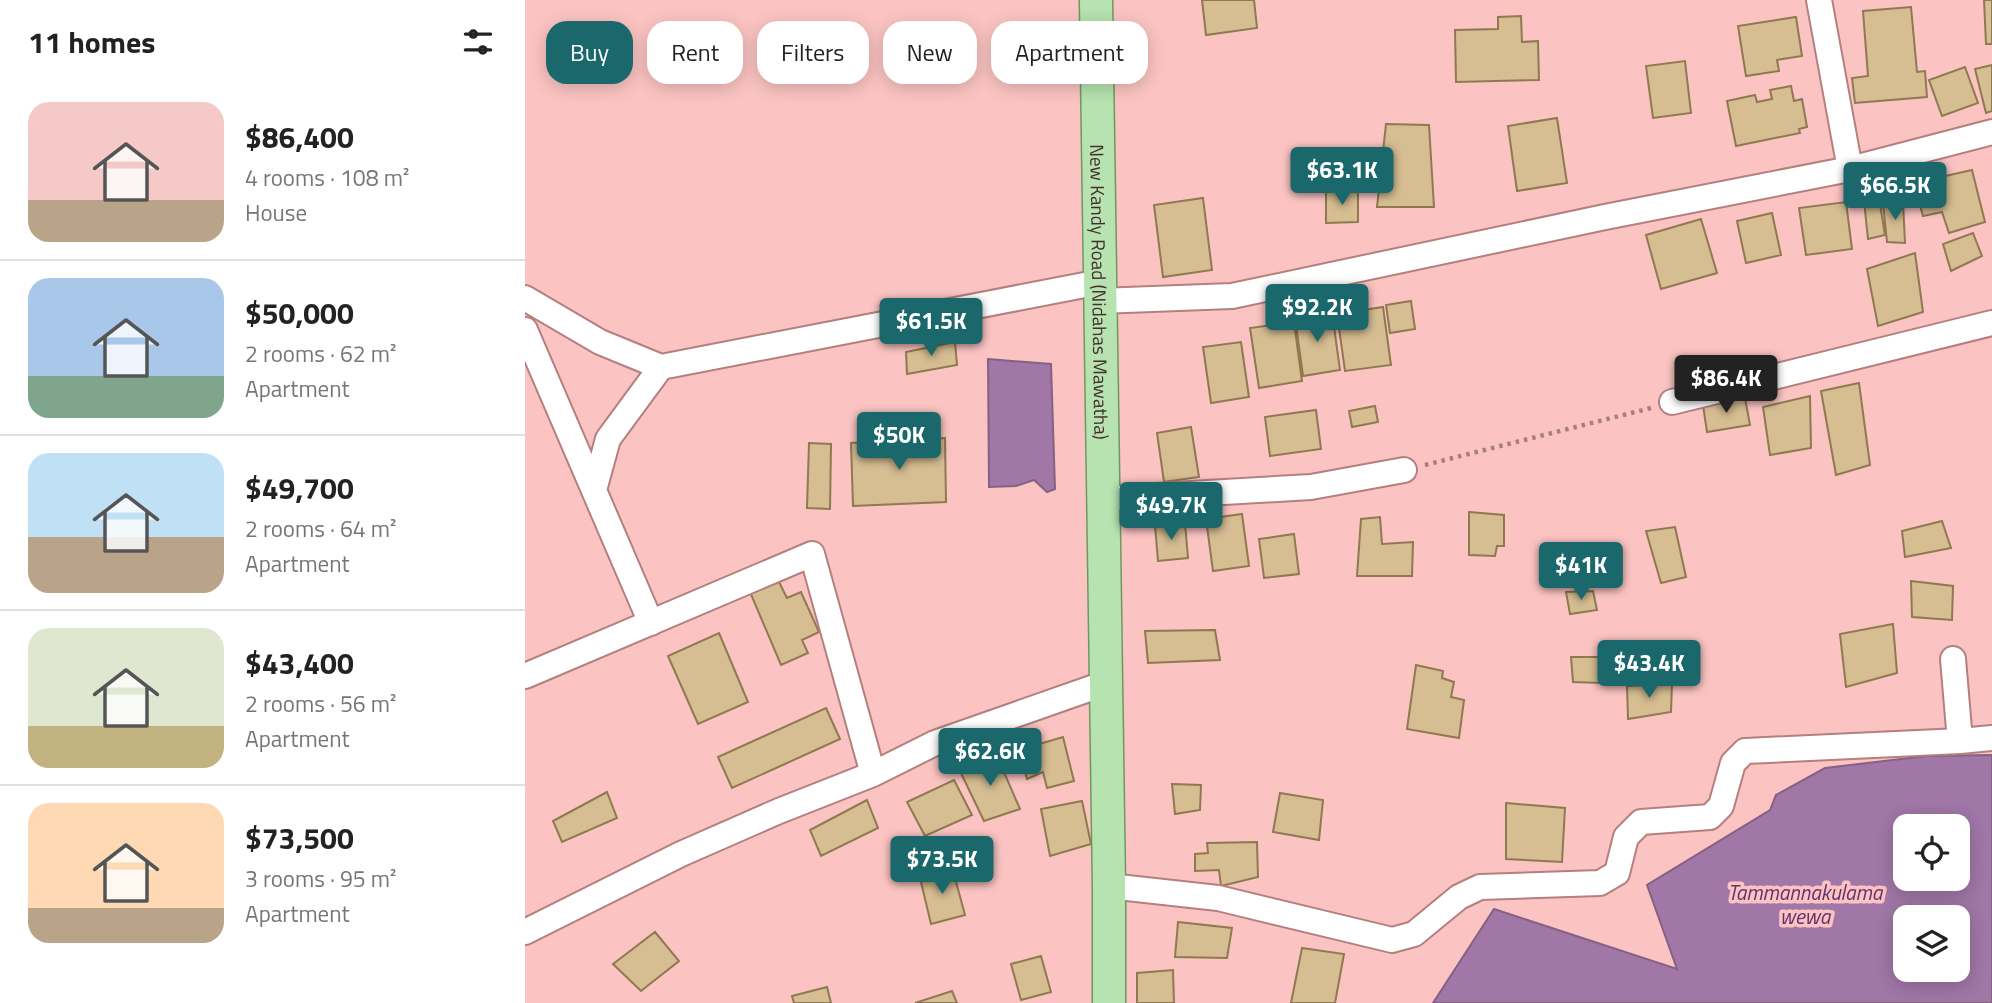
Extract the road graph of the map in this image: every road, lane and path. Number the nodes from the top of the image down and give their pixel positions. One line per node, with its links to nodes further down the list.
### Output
1 (1096, 0): 5 (main road, New Kandy Road (Nidahas Mawatha))
2 (1819, 0): 4 (street)
3 (1992, 132): 4 (street)
4 (1850, 169): 5 (street)
5 (1100, 291): 9 (street); 13 (main road, New Kandy Road (Nidahas Mawatha))
6 (525, 298): 9 (street)
7 (1992, 323): 10 (street)
8 (525, 330): 12 (street)
9 (661, 367): 12 (street)
10 (1672, 402): 11 (path)
11 (1404, 470): 13 (street)
12 (594, 490): 14 (street)
13 (1104, 499): 17 (main road, New Kandy Road (Nidahas Mawatha))
14 (651, 623): 16 (street); 20 (street)
15 (1953, 659): 19 (street)
16 (525, 676)
17 (1107, 683): 20 (street); 21 (main road, New Kandy Road (Nidahas Mawatha))
18 (1992, 738): 19 (street)
19 (1960, 741): 21 (street)
20 (873, 774): 22 (street)
21 (1109, 887): 23 (main road, New Kandy Road (Nidahas Mawatha))
22 (525, 932)
23 (1109, 1003)

